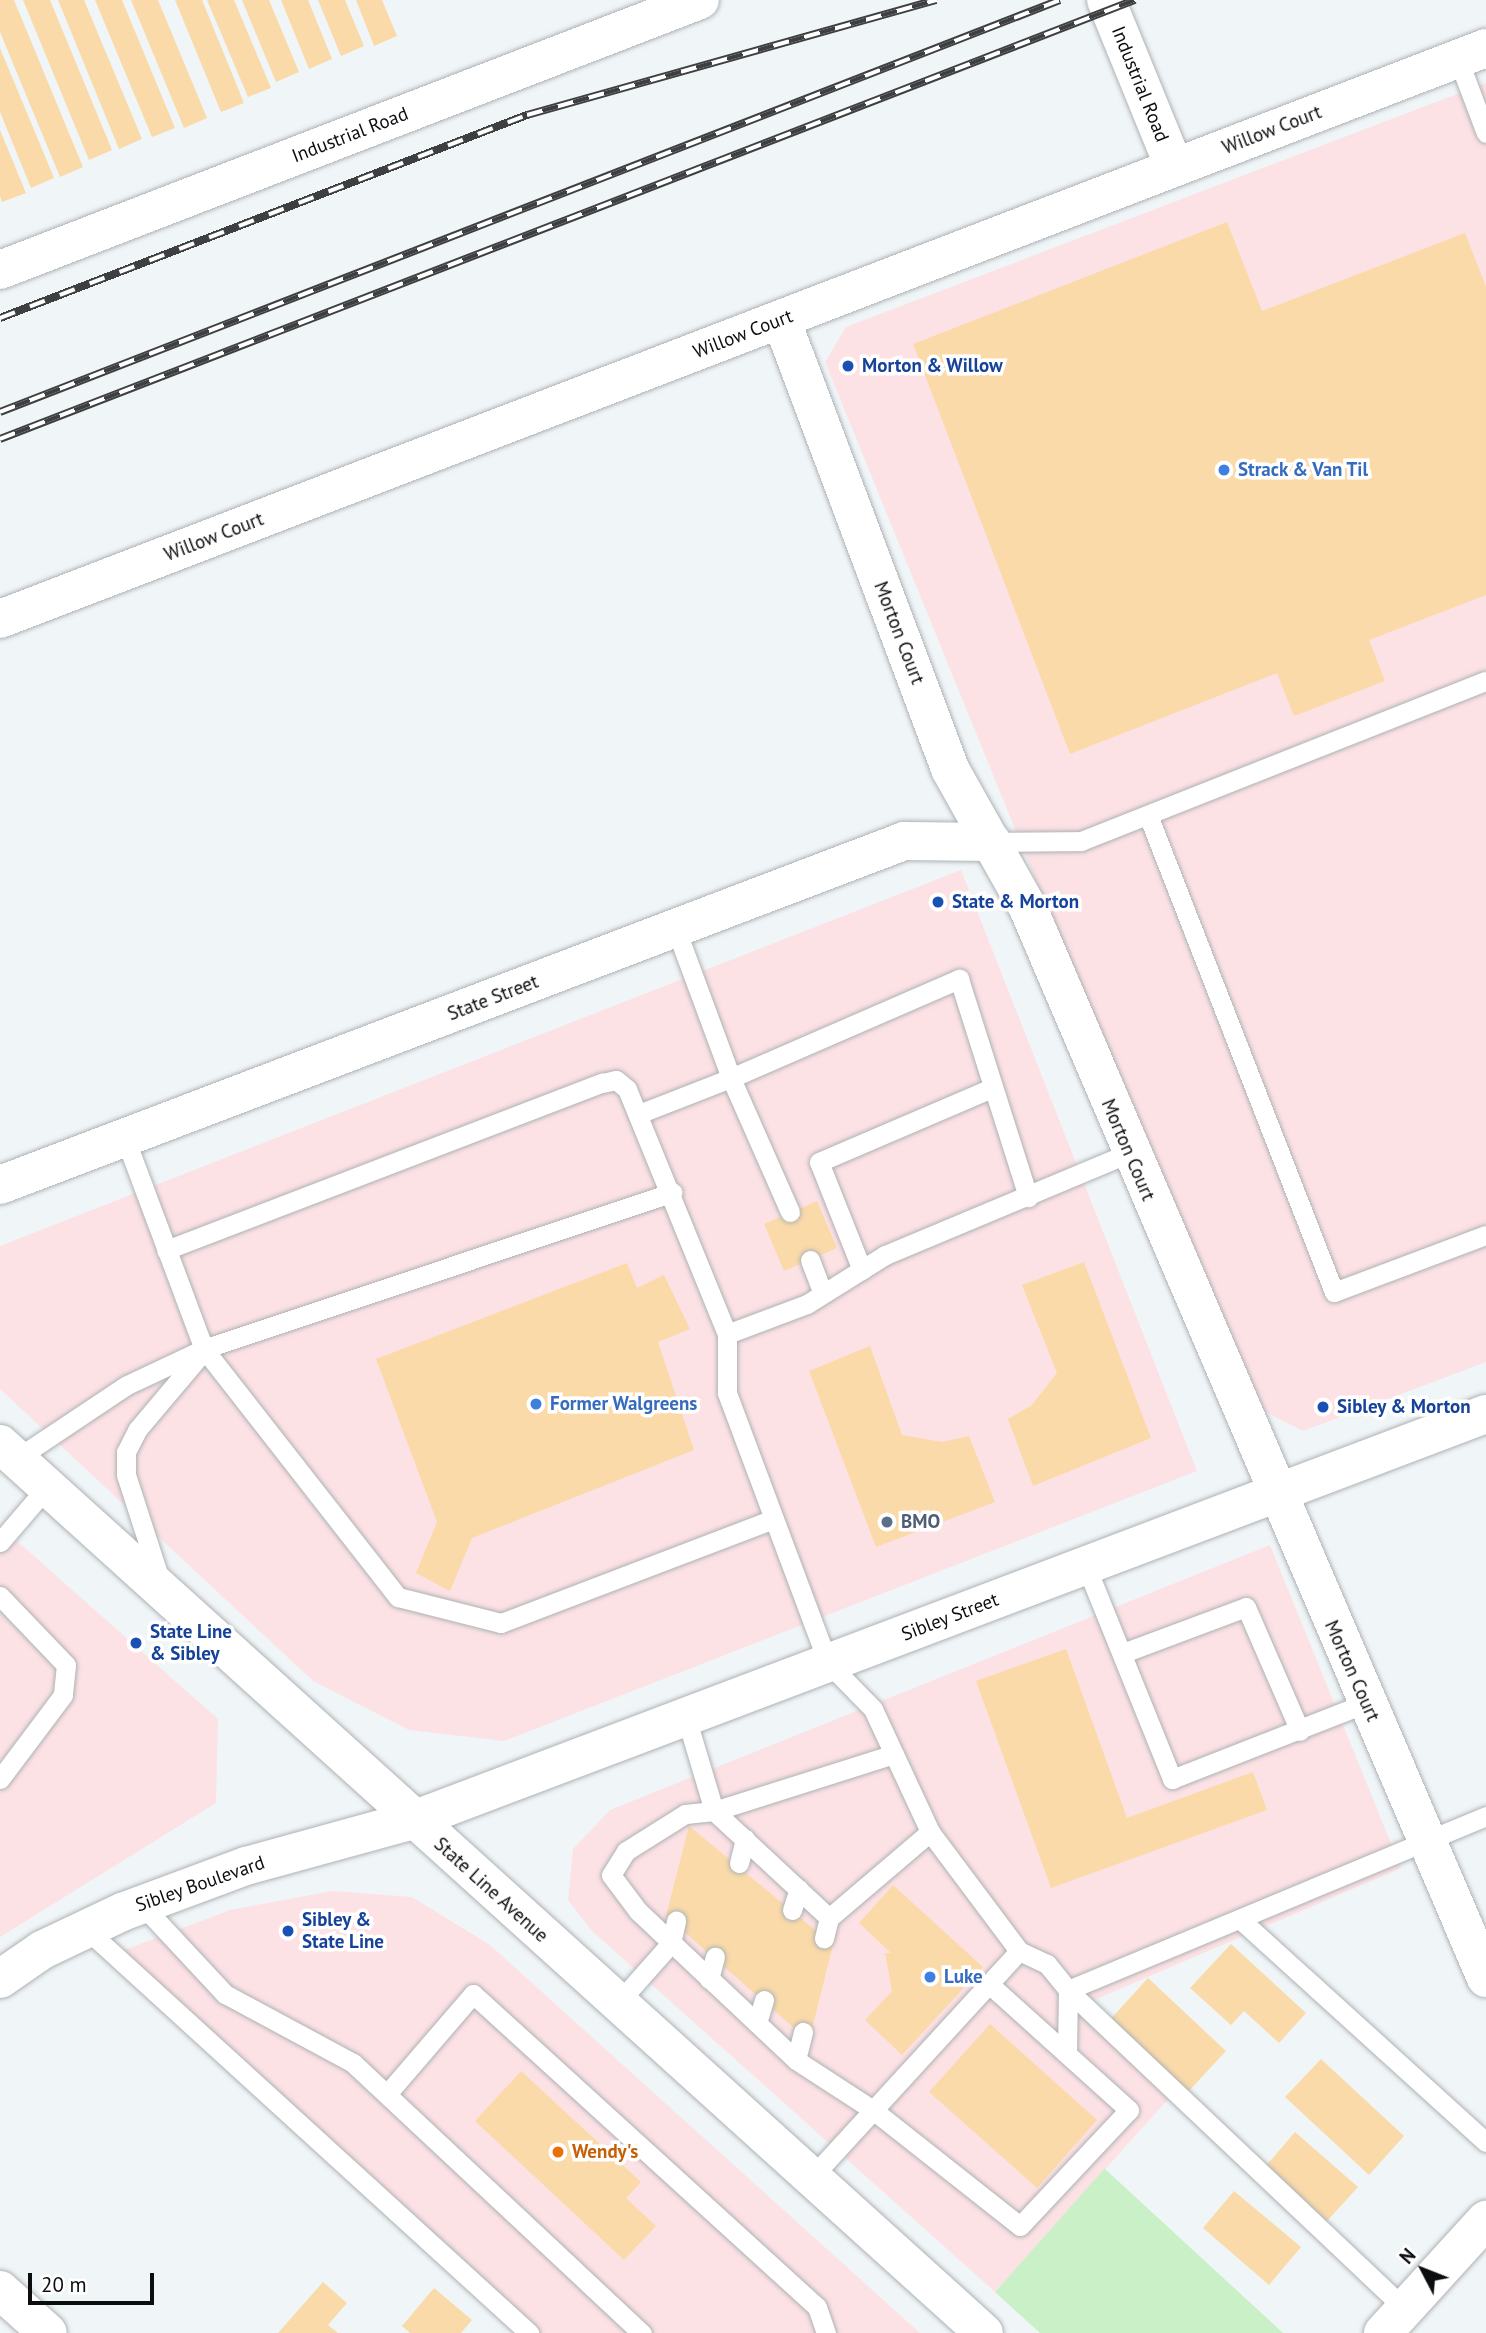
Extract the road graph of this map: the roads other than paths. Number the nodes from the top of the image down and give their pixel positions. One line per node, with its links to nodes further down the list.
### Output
1 (700, 0): 6 (street, Industrial Road)
2 (1106, 0): 5 (street, Industrial Road)
3 (1472, 53): 4 (lane); 5 (street, Willow Court)
4 (1486, 132)
5 (1174, 167): 7 (street, Willow Court)
6 (0, 270)
7 (781, 319): 8 (street, Willow Court); 11 (street, Morton Court)
8 (0, 620)
9 (1486, 681): 10 (lane)
10 (1149, 815): 11 (lane); 22 (lane)
11 (992, 842): 12 (street, State Street); 17 (street, Morton Court)
12 (676, 929): 13 (lane); 16 (street, State Street)
13 (731, 1078): 14 (lane); 15 (lane); 21 (lane)
14 (992, 1088): 20 (lane); 25 (lane)
15 (641, 1113): 19 (lane); 23 (lane)
16 (125, 1138): 18 (street, State Street); 23 (lane)
17 (1129, 1153): 20 (lane); 32 (street, Morton Court)
18 (0, 1185)
19 (672, 1192): 27 (lane); 28 (lane)
20 (1028, 1197): 25 (lane)
21 (790, 1212)
22 (1486, 1235)
23 (166, 1250): 28 (lane)
24 (810, 1260): 26 (lane)
25 (862, 1270): 26 (lane)
26 (823, 1294): 27 (lane)
27 (727, 1334): 33 (lane)
28 (204, 1349): 30 (lane); 33 (lane); 36 (lane)
29 (1486, 1414): 32 (street, Sibley Street)
30 (8, 1452): 31 (street, State Line Avenue)
31 (47, 1487): 34 (lane); 36 (street, State Line Avenue)
32 (1274, 1493): 35 (street, Sibley Street); 40 (street, Morton Court)
33 (774, 1519): 39 (lane)
34 (0, 1542)
35 (1086, 1566): 38 (lane); 39 (street, Sibley Street)
36 (164, 1594): 47 (street, State Line Avenue)
37 (0, 1596): 44 (lane)
38 (1123, 1653): 42 (lane); 42 (lane)
39 (828, 1663): 41 (street, Sibley Street); 43 (lane)
40 (1366, 1703): 42 (lane); 50 (street, Morton Court)
41 (686, 1717): 45 (lane); 47 (street, Sibley Street)
42 (1300, 1731)
43 (894, 1754): 45 (lane); 48 (lane)
44 (0, 1779)
45 (705, 1816): 49 (lane); 60 (lane)
46 (1486, 1816): 50 (lane)
47 (413, 1820): 53 (street, Sibley Boulevard); 69 (street, State Line Avenue)
48 (930, 1832): 55 (lane); 61 (lane)
49 (745, 1839): 51 (lane); 52 (lane)
50 (1425, 1842): 57 (lane); 63 (street, Morton Court)
51 (739, 1863)
52 (799, 1889): 54 (lane); 55 (lane)
53 (142, 1905): 58 (street, Sibley Boulevard); 74 (lane)
54 (792, 1910)
55 (829, 1918): 59 (lane)
56 (676, 1921): 60 (lane)
57 (1242, 1921): 67 (lane); 76 (lane)
58 (86, 1929): 64 (street, Sibley Boulevard); 82 (lane)
59 (824, 1938)
60 (671, 1943): 65 (lane); 69 (lane)
61 (1018, 1951): 66 (lane); 67 (lane)
62 (715, 1957): 65 (lane)
63 (1486, 1978)
64 (0, 1979)
65 (709, 1979): 70 (lane)
66 (990, 1985): 72 (lane); 75 (lane)
67 (1068, 1990): 72 (lane); 80 (lane)
68 (764, 2000): 70 (lane)
69 (617, 2004): 77 (street, State Line Avenue)
70 (757, 2024): 73 (lane)
71 (803, 2032): 73 (lane)
72 (1067, 2054): 75 (lane)
73 (796, 2060): 75 (lane)
74 (387, 2094): 83 (lane); 84 (lane)
75 (873, 2110): 77 (lane)
76 (1486, 2142)
77 (811, 2178): 85 (street, State Line Avenue)
78 (1486, 2220): 80 (street)
79 (0, 2290): 81 (street)
80 (1394, 2321)
81 (48, 2333)
82 (529, 2333)
83 (642, 2333)
84 (826, 2333)
85 (984, 2333)

